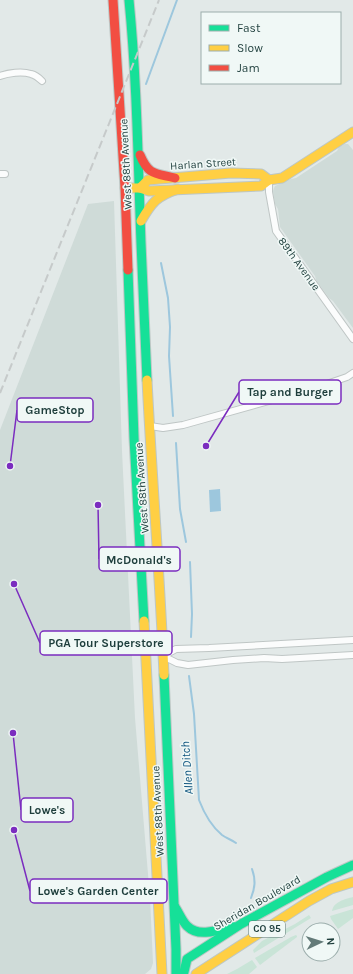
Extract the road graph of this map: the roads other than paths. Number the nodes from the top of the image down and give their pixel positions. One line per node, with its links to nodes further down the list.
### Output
1 (113, 0): 10 (main road, West 88th Avenue)
2 (129, 0): 6 (main road, West 88th Avenue)
3 (0, 76): 4 (street)
4 (42, 81)
5 (352, 134): 9 (main road, Harlan Street)
6 (138, 149): 8 (main road); 11 (main road, West 88th Avenue)
7 (244, 173): 8 (main road, Harlan Street); 9 (main road, Harlan Street); 13 (main road)
8 (175, 178): 11 (main road, Harlan Street)
9 (269, 180): 13 (main road, Harlan Street); 15 (street, 89th Avenue)
10 (125, 188): 11 (main road, Harlan Street); 26 (main road, West 88th Avenue)
11 (140, 188): 12 (main road, Harlan Street); 14 (main road, West 88th Avenue)
12 (178, 189): 13 (main road, Harlan Street); 14 (main road)
13 (191, 189)
14 (141, 223): 17 (main road, West 88th Avenue)
15 (353, 338)
16 (353, 373): 17 (street)
17 (150, 426): 20 (main road, West 88th Avenue)
18 (353, 640): 20 (street)
19 (353, 655): 20 (street)
20 (163, 656): 23 (main road, West 88th Avenue)
21 (353, 866): 24 (main road, Sheridan Boulevard / CO 95)
22 (353, 882): 27 (main road, CO 95)
23 (174, 906): 24 (main road); 25 (main road, West 88th Avenue)
24 (242, 924): 25 (main road, Sheridan Boulevard / CO 95)
25 (183, 973)
26 (162, 974)
27 (196, 974)

